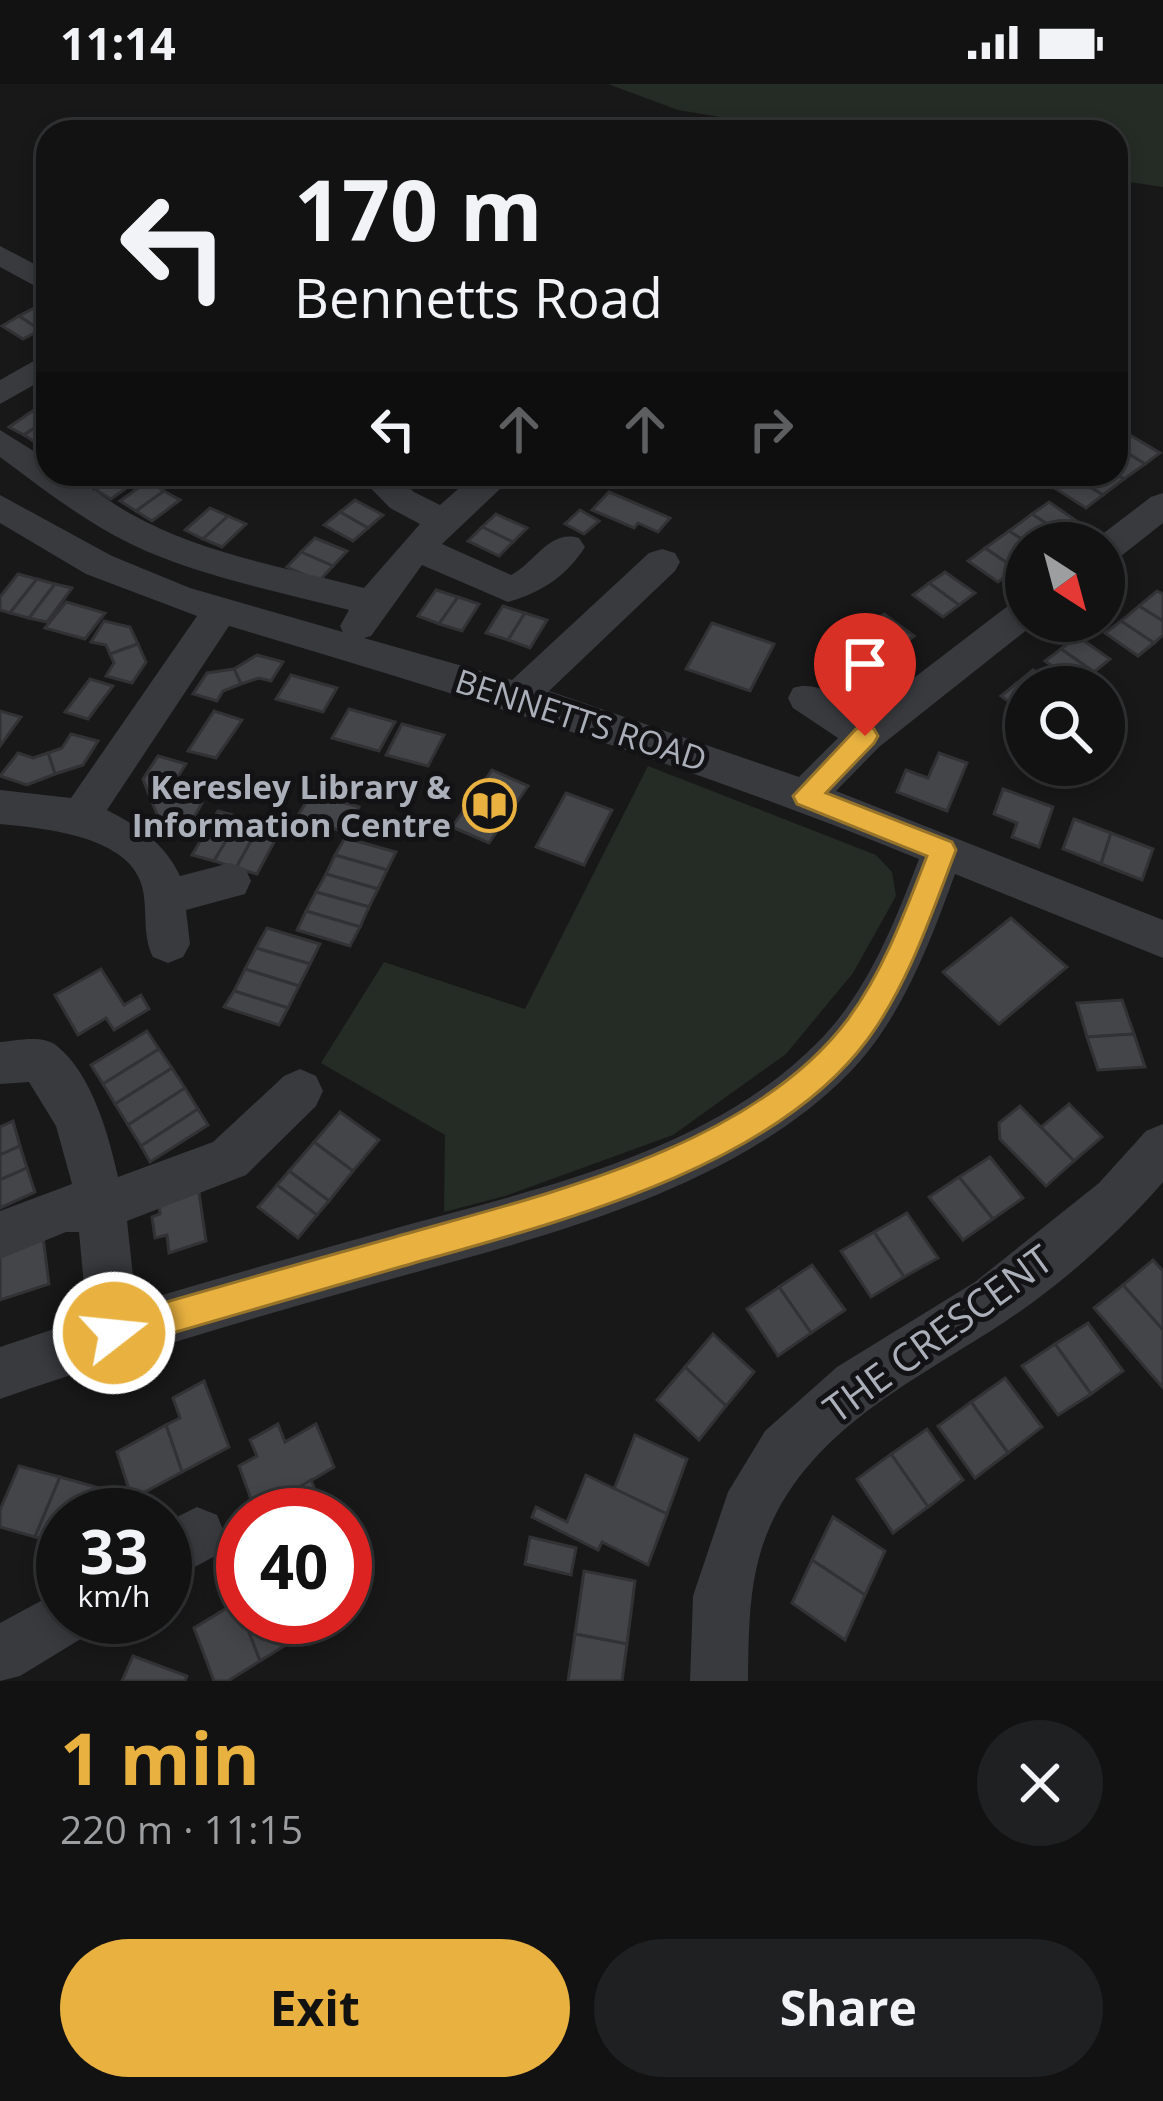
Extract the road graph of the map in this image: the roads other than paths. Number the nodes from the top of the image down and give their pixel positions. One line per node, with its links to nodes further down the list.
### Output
1 (0, 255): 2 (street)
2 (36, 277)
3 (36, 371): 4 (street)
4 (0, 394)
5 (0, 441): 6 (street)
6 (36, 467)
7 (61, 486): 16 (street)
8 (386, 486): 12 (street)
9 (483, 486): 12 (street)
10 (1163, 505): 13 (street)
11 (0, 507): 17 (street, BENNETTS ROAD)
12 (429, 534): 14 (street); 16 (street)
13 (1125, 535)
14 (567, 548)
15 (662, 562): 20 (street)
16 (371, 604): 19 (street)
17 (219, 612): 19 (street, BENNETTS ROAD); 25 (street)
18 (1005, 627): 22 (street)
19 (345, 648): 20 (street, BENNETTS ROAD)
20 (520, 697): 23 (street, BENNETTS ROAD)
21 (807, 698): 22 (street)
22 (865, 736): 23 (street)
23 (806, 796): 26 (street, BENNETTS ROAD)
24 (0, 807): 25 (street)
25 (81, 816): 28 (street)
26 (943, 850): 29 (street, BENNETTS ROAD); 36 (street)
27 (230, 881): 28 (street)
28 (165, 898): 30 (street)
29 (1163, 939)
30 (168, 944)
31 (0, 1063): 34 (street)
32 (300, 1091): 34 (street)
33 (1163, 1147): 40 (street, THE CRESCENT)
34 (99, 1208): 35 (street); 36 (street)
35 (0, 1235)
36 (114, 1333): 37 (street)
37 (0, 1373)
38 (36, 1634): 39 (street)
39 (0, 1656)
40 (719, 1681)

